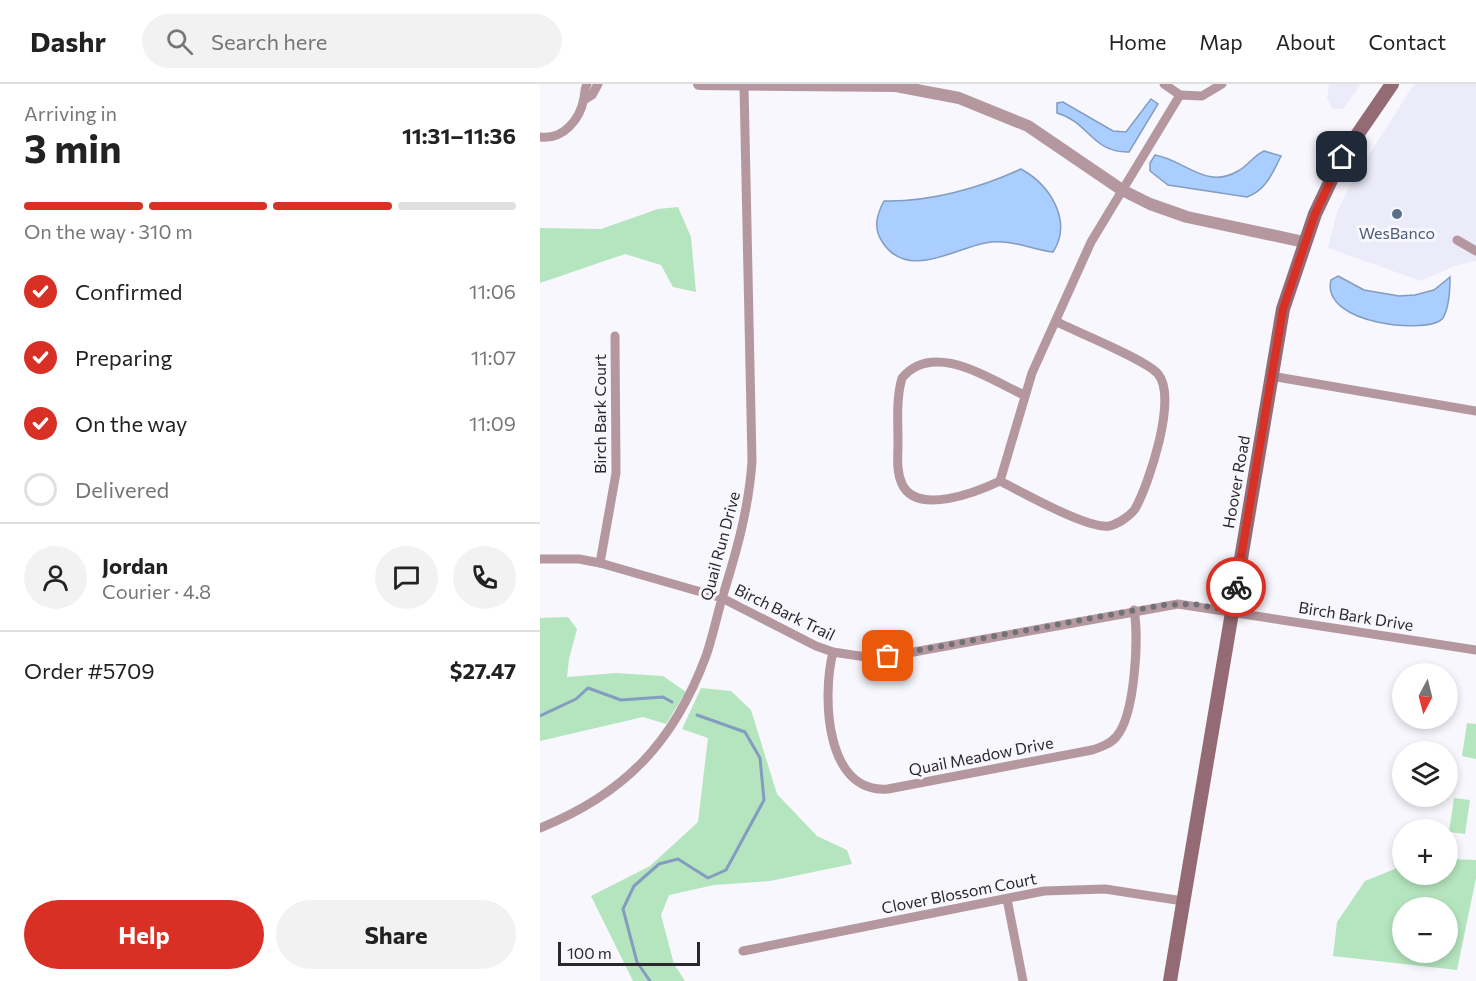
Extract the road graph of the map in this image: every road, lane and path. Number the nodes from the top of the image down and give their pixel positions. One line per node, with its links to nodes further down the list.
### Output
1 (586, 84): 9 (street)
2 (598, 84): 9 (street)
3 (699, 84): 7 (street)
4 (1164, 84): 8 (street)
5 (1222, 84): 8 (street)
6 (1392, 84): 13 (main road, Hoover Road)
7 (744, 86): 11 (street); 23 (street, Quail Run Drive)
8 (1180, 95): 11 (street)
9 (584, 100): 10 (street)
10 (540, 137)
11 (1122, 190): 13 (street); 15 (street)
12 (1457, 240): 14 (street)
13 (1304, 242): 17 (main road, Hoover Road)
14 (1476, 251)
15 (1057, 322): 18 (street); 20 (street)
16 (615, 336): 22 (street, Birch Bark Court)
17 (1271, 376): 19 (street); 25 (main road, Hoover Road)
18 (1024, 395): 20 (street); 20 (street)
19 (1476, 411)
20 (1000, 481)
21 (540, 560): 22 (street, Birch Bark Trail)
22 (600, 563): 23 (street, Birch Bark Trail)
23 (722, 598): 27 (street, Birch Bark Trail); 28 (street, Quail Run Drive)
24 (1134, 610): 25 (street, Birch Bark Trail); 27 (street, Birch Bark Trail); 27 (street, Quail Meadow Drive)
25 (1232, 611): 26 (street, Birch Bark Drive); 30 (main road, Hoover Road)
26 (1476, 650)
27 (833, 652)
28 (540, 828)
29 (1007, 899): 30 (street, Clover Blossom Court); 31 (street, Clover Blossom Court); 32 (street)
30 (1183, 901): 33 (main road, Hoover Road)
31 (743, 951)
32 (1023, 981)
33 (1170, 981)

